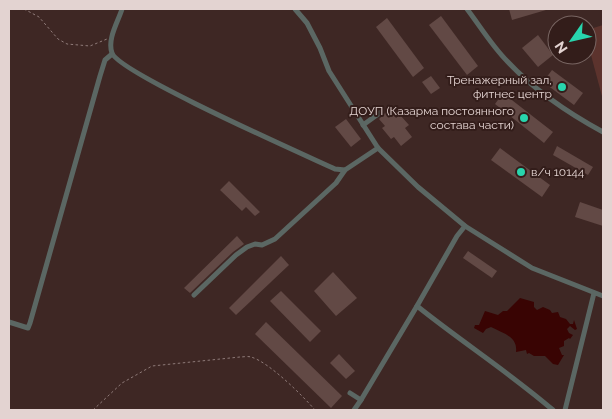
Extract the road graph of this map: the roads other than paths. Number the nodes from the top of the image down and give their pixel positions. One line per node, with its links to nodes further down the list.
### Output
1 (122, 9): 4 (street)
2 (295, 9): 6 (street)
3 (467, 9): 7 (street)
4 (112, 54): 9 (street); 15 (street)
5 (381, 112): 6 (street)
6 (363, 125): 8 (street)
7 (603, 132)
8 (378, 148): 9 (street); 10 (street)
9 (345, 170): 12 (street)
10 (464, 226): 11 (street); 14 (street)
11 (594, 293): 13 (street); 20 (street)
12 (194, 295)
13 (603, 296)
14 (417, 306): 17 (street); 19 (street)
15 (9, 322)
16 (350, 394): 17 (street)
17 (361, 400): 18 (street)
18 (354, 410)
19 (553, 410)
20 (565, 410)

